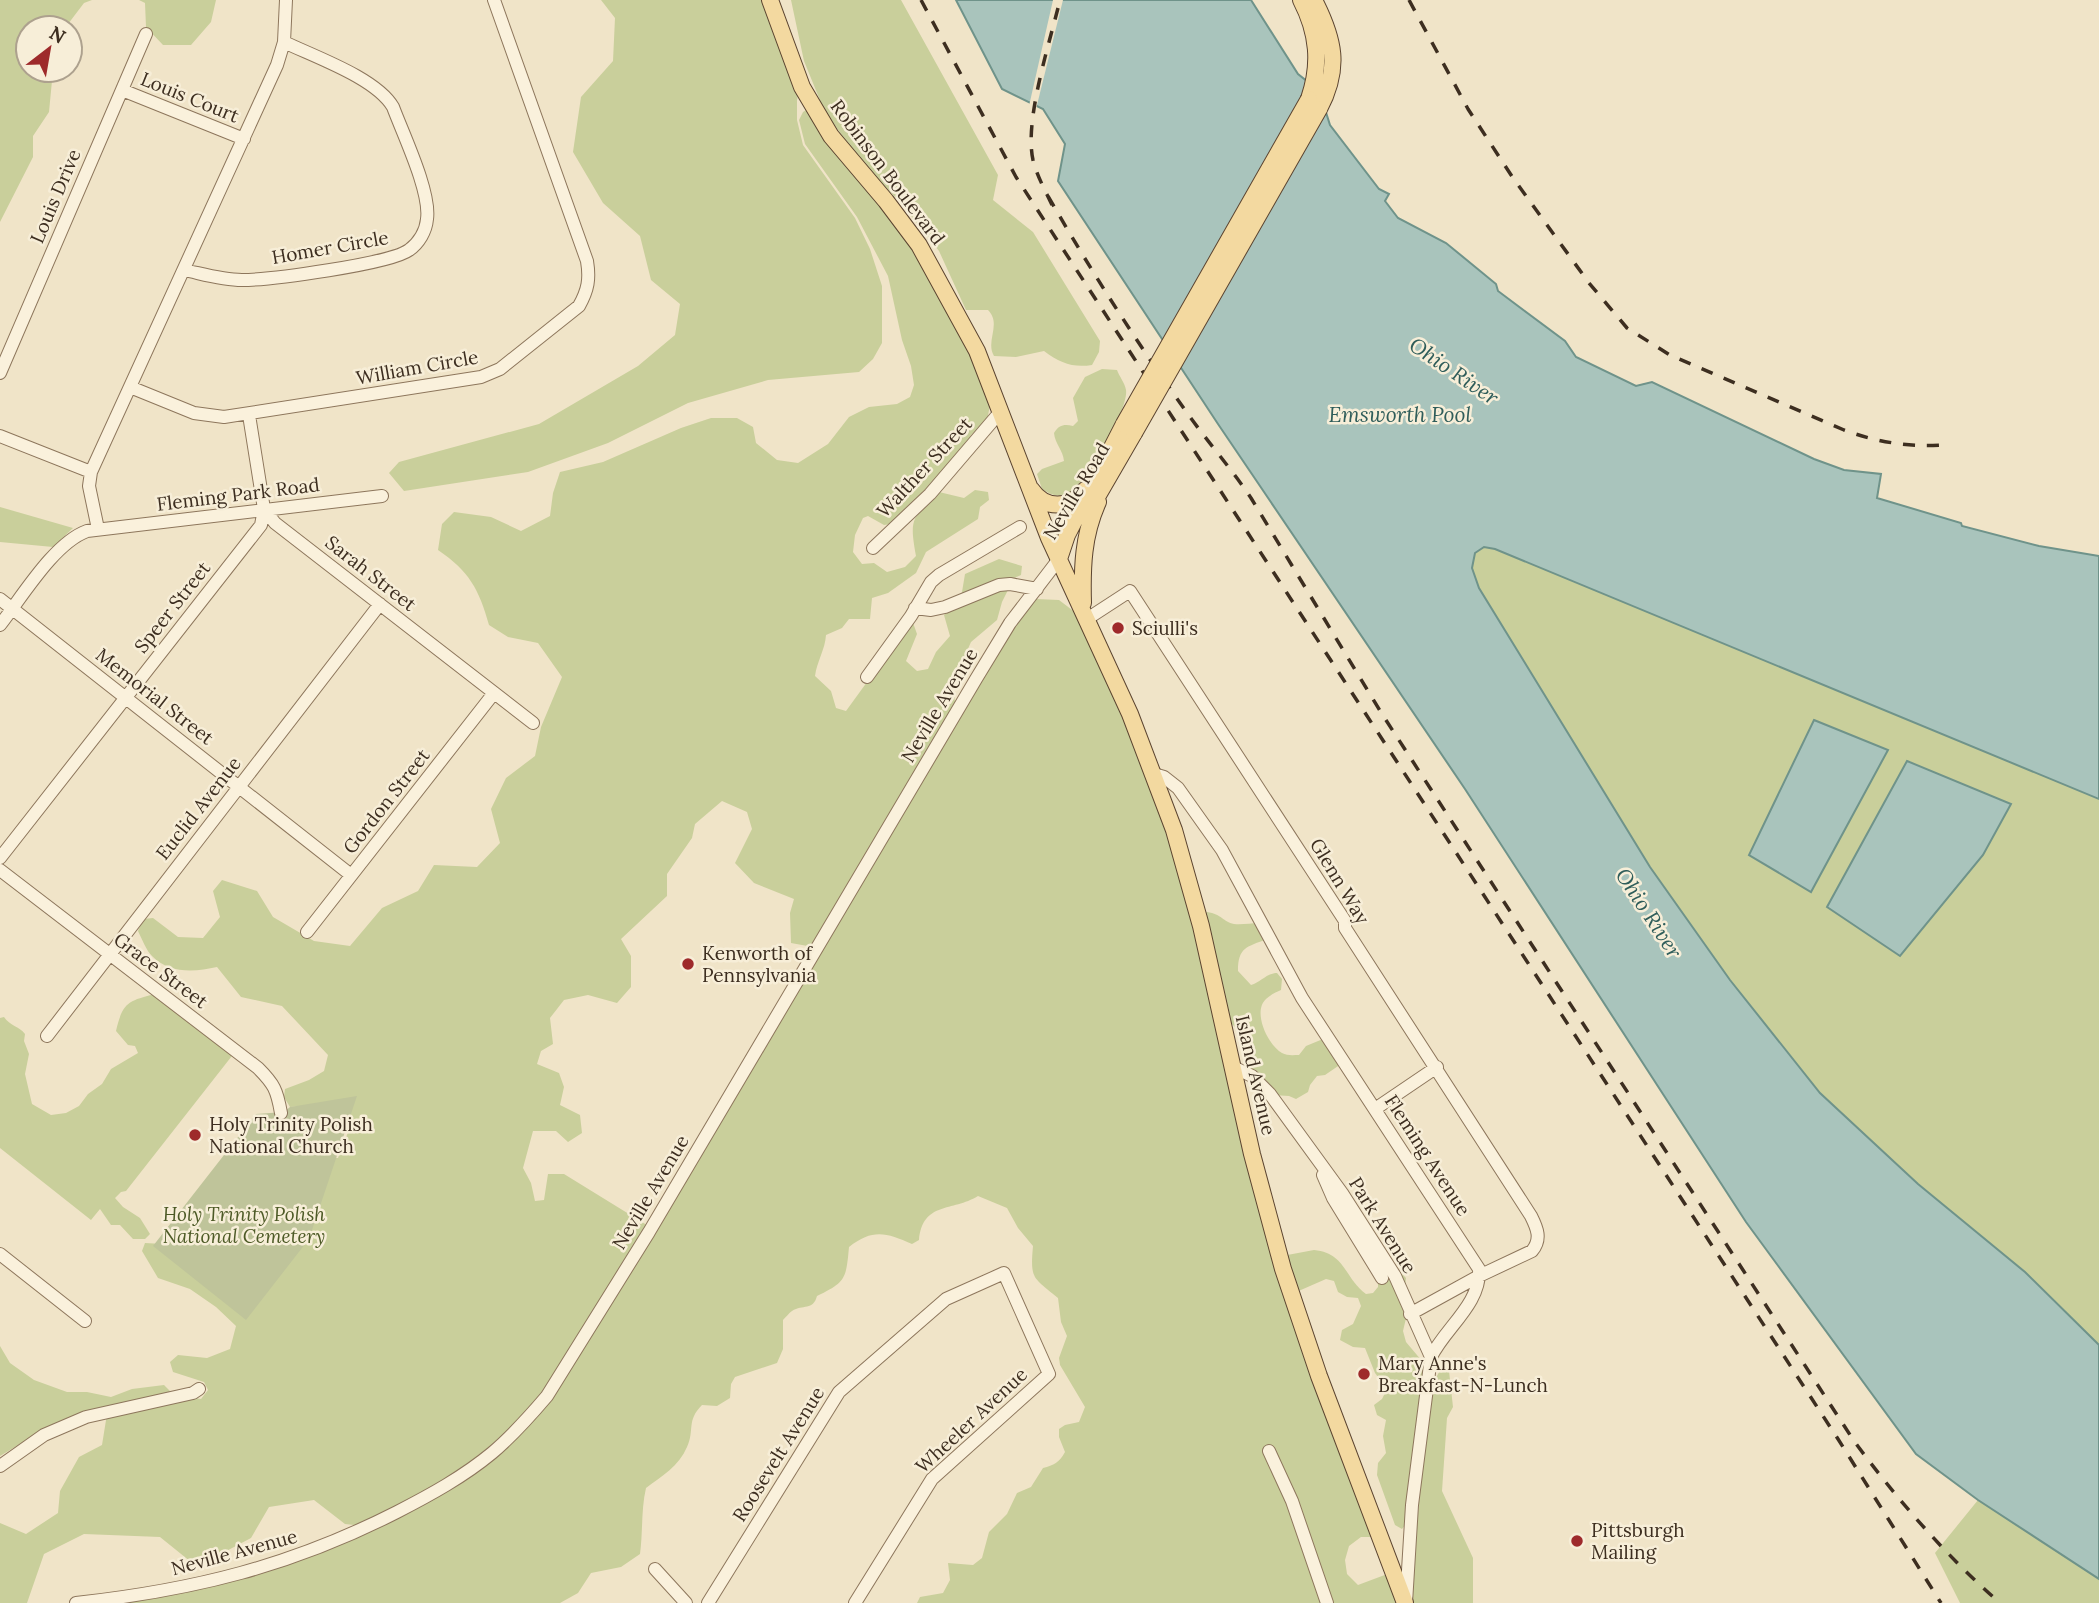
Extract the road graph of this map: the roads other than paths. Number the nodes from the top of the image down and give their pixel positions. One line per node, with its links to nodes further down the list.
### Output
1 (286, 0): 7 (street)
2 (494, 0): 15 (street, William Circle)
3 (770, 0): 14 (main road, Robinson Boulevard)
4 (1301, 0): 9 (main road, Neville Road)
5 (1314, 0): 9 (main road, Neville Road)
6 (146, 34): 8 (street, Louis Drive)
7 (284, 42): 10 (street); 11 (street, Homer Circle)
8 (122, 90): 10 (street, Louis Court); 12 (street, Louis Drive)
9 (1314, 104): 18 (main road, Neville Road, bridge)
10 (244, 139): 11 (street)
11 (184, 270): 13 (street)
12 (0, 373)
13 (130, 387): 15 (street, William Circle); 17 (street)
14 (1001, 411): 19 (main road, Robinson Boulevard); 24 (street, Walther Street)
15 (249, 415): 21 (street)
16 (0, 436): 17 (street)
17 (91, 472): 23 (street)
18 (1102, 479): 19 (main road); 25 (main road, Neville Road); 31 (main road)
19 (1026, 481): 25 (main road, Robinson Boulevard)
20 (382, 496): 21 (street, Fleming Park Road)
21 (264, 509): 23 (street, Fleming Park Road); 28 (street, Sarah Street); 35 (street, Speer Street)
22 (1020, 527): 29 (street)
23 (98, 529): 30 (street, Fleming Park Road)
24 (873, 548)
25 (1059, 559): 26 (street, Neville Avenue); 31 (main road, Island Avenue)
26 (1037, 589): 29 (street); 61 (street, Neville Avenue)
27 (0, 599): 30 (street, Memorial Street)
28 (380, 604): 34 (street, Sarah Street); 38 (street, Euclid Avenue)
29 (915, 608): 33 (street)
30 (13, 609): 32 (street, Fleming Park Road); 35 (street, Memorial Street)
31 (1085, 615): 37 (main road, Island Avenue); 46 (street, Glenn Way)
32 (0, 625)
33 (867, 677)
34 (494, 693): 36 (street, Sarah Street); 41 (street, Gordon Street)
35 (125, 698): 38 (street, Memorial Street); 39 (street, Speer Street)
36 (533, 723)
37 (1154, 774): 45 (main road, Island Avenue); 47 (street, Fleming Avenue)
38 (239, 787): 41 (street, Memorial Street); 43 (street, Euclid Avenue)
39 (0, 858)
40 (0, 870): 43 (street, Grace Street)
41 (351, 876): 42 (street, Gordon Street)
42 (307, 932)
43 (109, 956): 44 (street, Euclid Avenue); 48 (street, Grace Street)
44 (47, 1036)
45 (1233, 1067): 49 (street, Park Avenue); 66 (main road, Island Avenue)
46 (1437, 1067): 47 (street); 51 (street, Glenn Way)
47 (1374, 1109): 51 (street, Fleming Avenue)
48 (281, 1113)
49 (1314, 1156): 52 (street, Park Avenue); 53 (street, Park Avenue)
50 (0, 1254): 54 (street)
51 (1479, 1276): 53 (street); 55 (street)
52 (1382, 1278)
53 (1410, 1314): 55 (street, Park Avenue)
54 (85, 1321)
55 (1431, 1357): 66 (street)
56 (1049, 1374): 63 (street, Roosevelt Avenue); 64 (street, Wheeler Avenue)
57 (199, 1389): 59 (street)
58 (1269, 1451): 65 (street)
59 (0, 1466)
60 (655, 1569): 62 (street)
61 (76, 1603)
62 (686, 1603)
63 (708, 1603)
64 (855, 1603)
65 (1327, 1603)
66 (1406, 1603)

